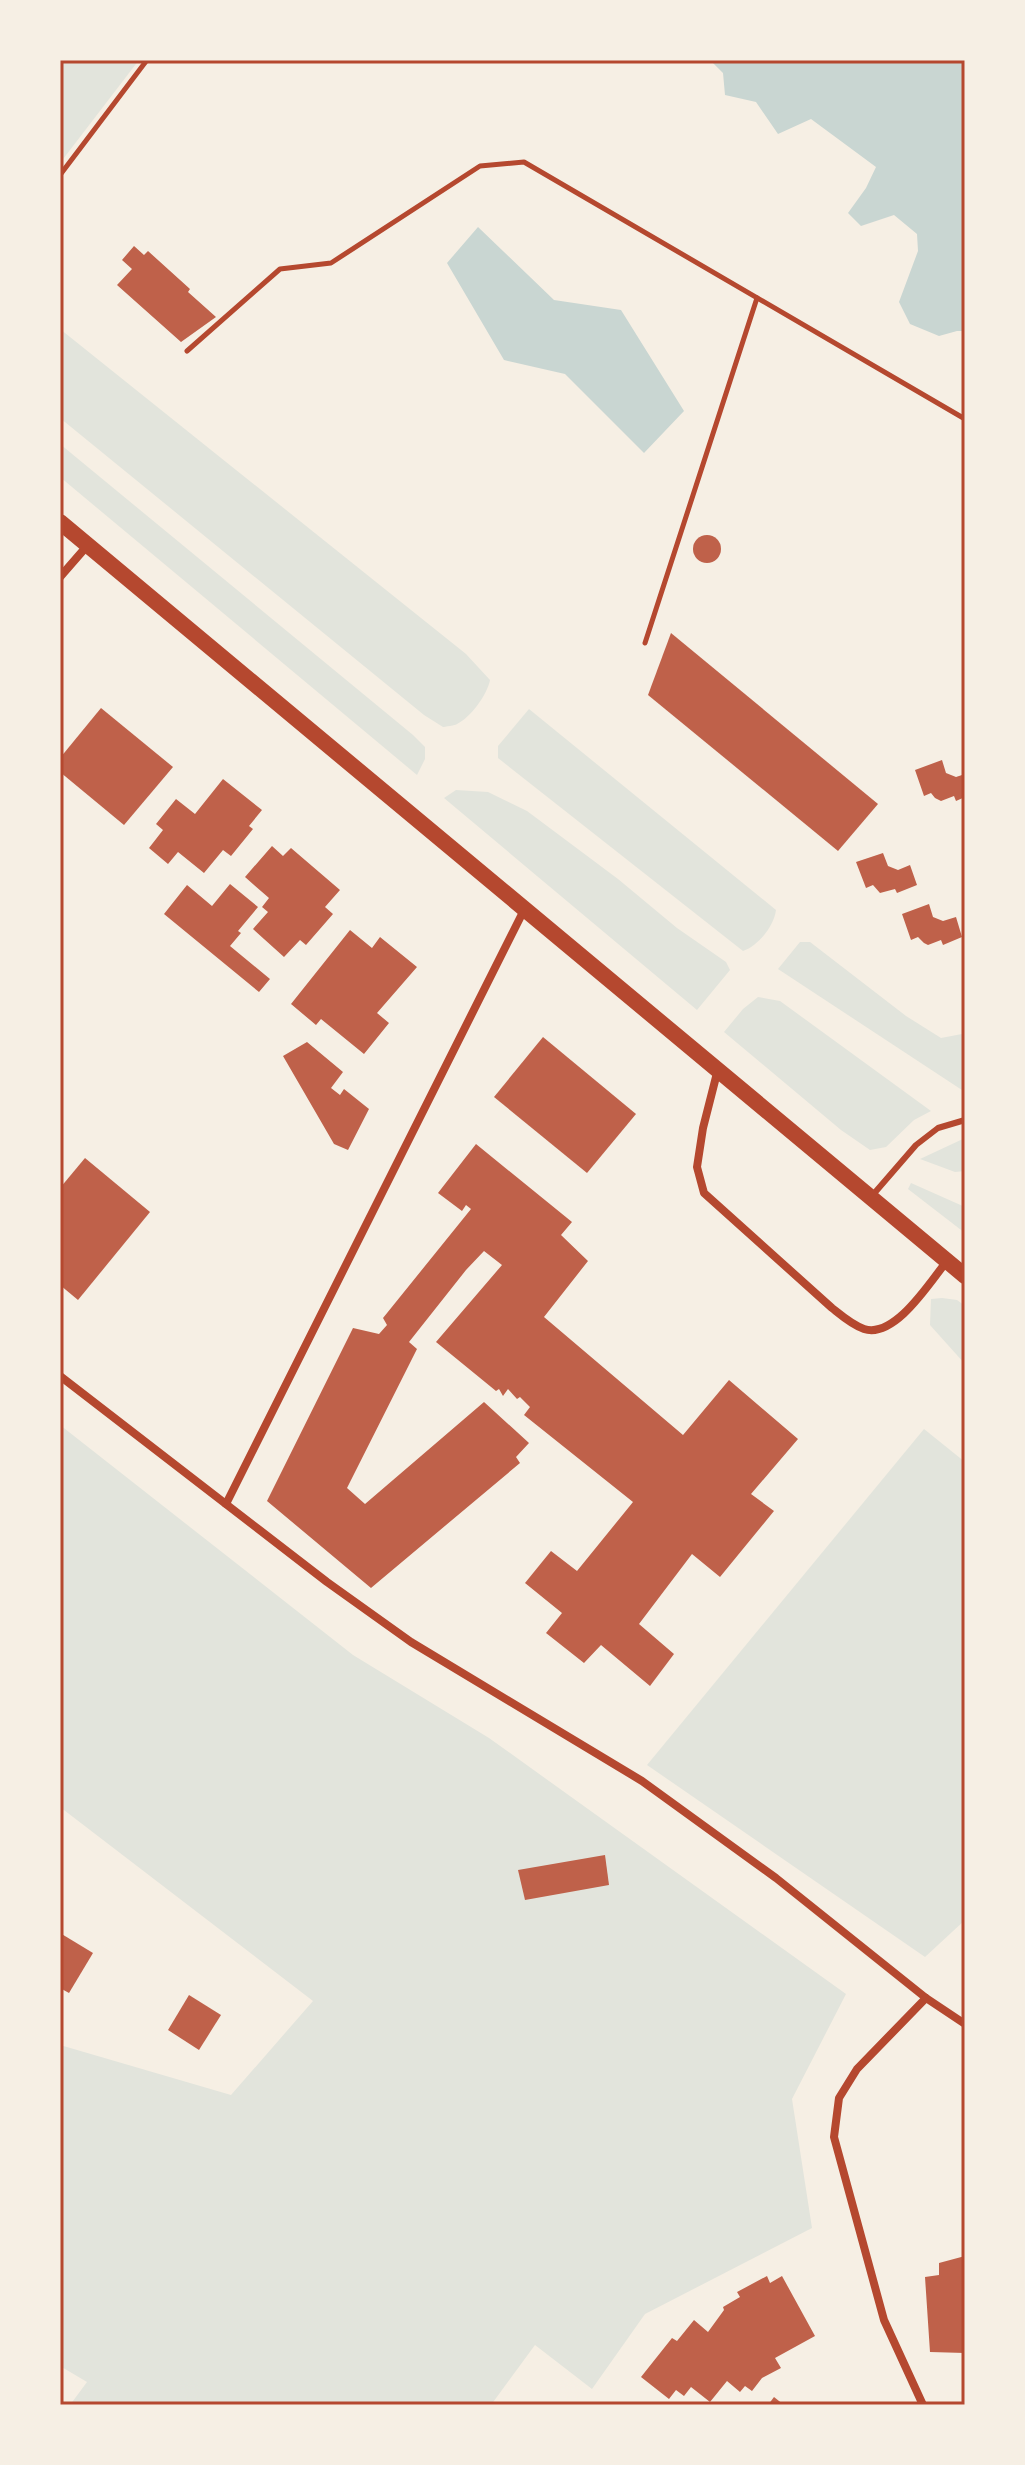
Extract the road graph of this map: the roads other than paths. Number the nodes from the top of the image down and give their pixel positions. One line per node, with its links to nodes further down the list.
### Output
1 (60, 522): 2 (main road)
2 (88, 545): 3 (street); 4 (main road)
3 (60, 577)
4 (525, 907): 5 (main road); 11 (street)
5 (718, 1069): 7 (main road); 8 (street)
6 (965, 1120): 7 (lane)
7 (871, 1197): 8 (main road)
8 (947, 1261): 9 (main road)
9 (965, 1276)
10 (60, 1376): 11 (street)
11 (226, 1504): 12 (street)
12 (926, 1998): 13 (street); 14 (street)
13 (965, 2024)
14 (923, 2405)

